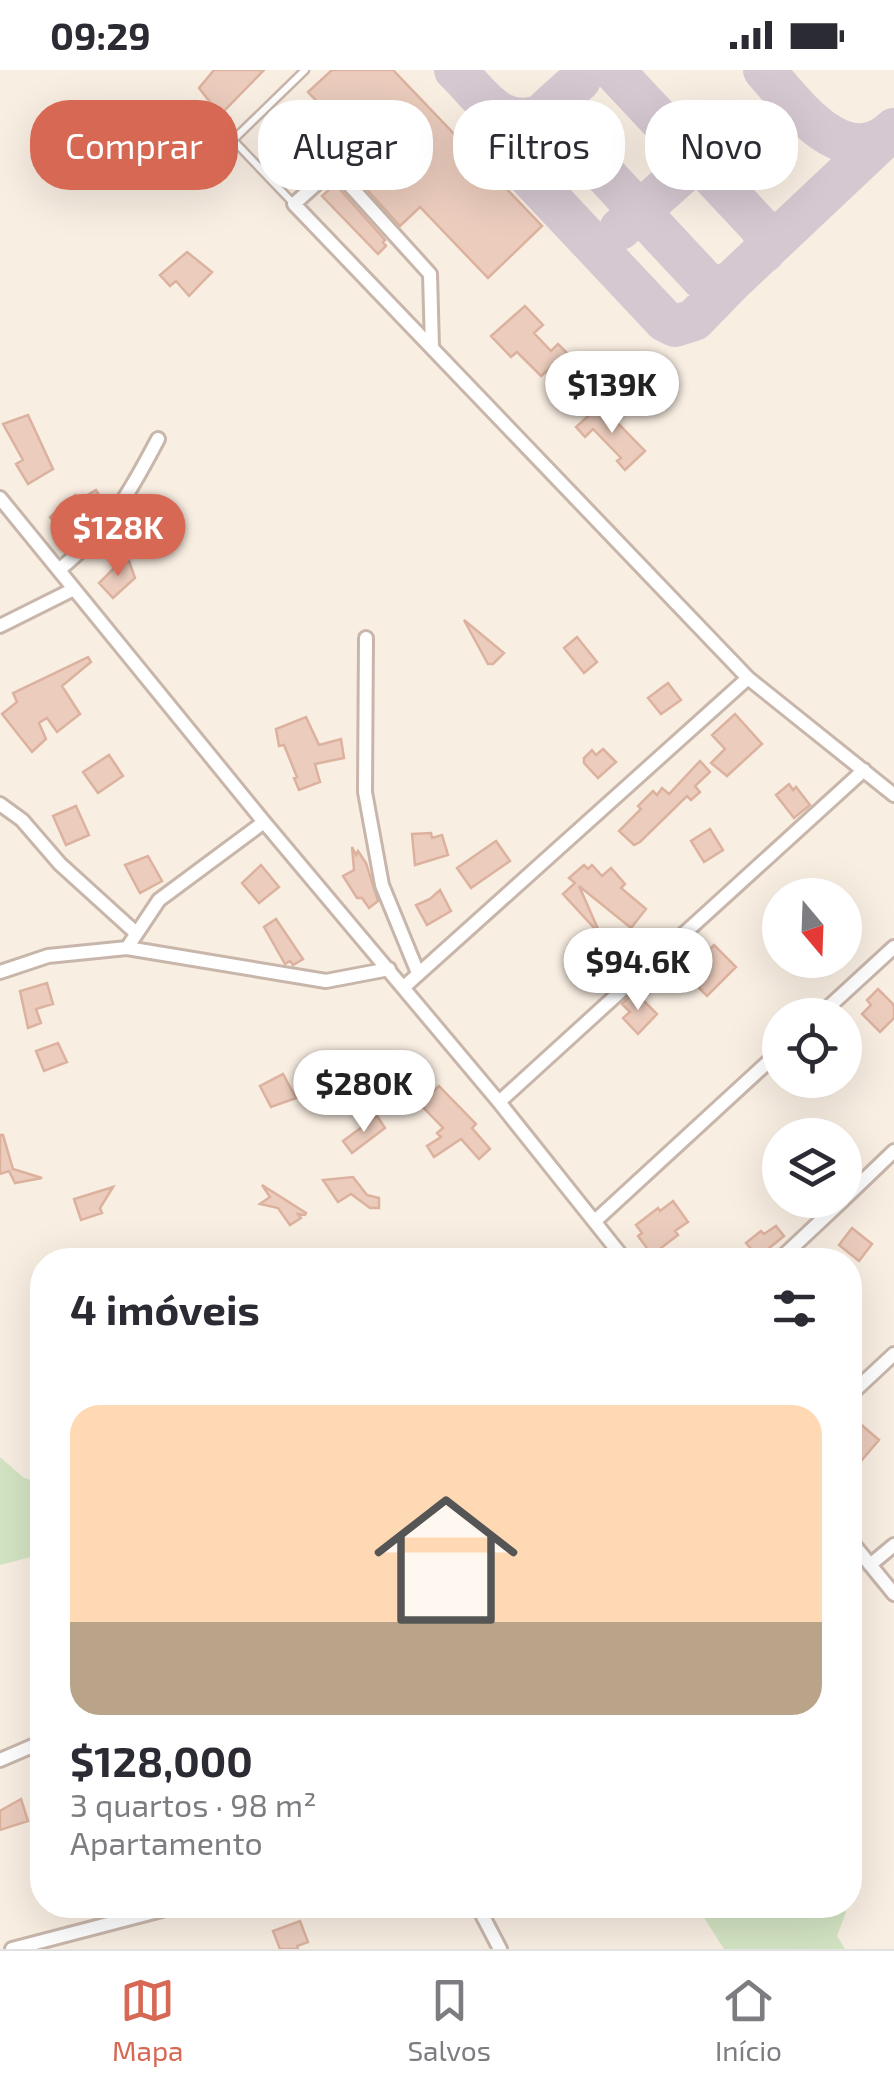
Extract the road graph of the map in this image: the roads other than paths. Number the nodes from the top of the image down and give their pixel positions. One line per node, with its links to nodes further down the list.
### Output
1 (304, 70): 2 (lane)
2 (294, 204): 3 (street); 3 (street)
3 (432, 348): 10 (street)
4 (158, 439): 6 (street)
5 (0, 498): 6 (street)
6 (59, 570): 7 (street)
7 (74, 589): 8 (street); 14 (street)
8 (0, 626)
9 (366, 638): 20 (street)
10 (748, 678): 11 (street); 20 (street)
11 (864, 770): 12 (street); 24 (street)
12 (894, 795)
13 (0, 804): 15 (street)
14 (264, 822): 15 (street); 18 (street)
15 (136, 932): 17 (street)
16 (894, 946): 22 (street)
17 (127, 948): 18 (street); 19 (street)
18 (389, 969): 21 (street)
19 (0, 972)
20 (418, 973): 21 (street)
21 (404, 986): 24 (street)
22 (838, 998)
23 (762, 1069): 28 (street)
24 (499, 1102): 28 (street)
25 (894, 1151): 26 (street)
26 (862, 1182)
27 (824, 1218): 30 (street)
28 (596, 1221): 29 (street)
29 (616, 1248)
30 (792, 1248)
31 (894, 1354): 32 (street)
32 (862, 1384)
33 (894, 1545): 35 (street)
34 (862, 1555): 35 (street)
35 (870, 1565): 36 (street)
36 (894, 1594)
37 (30, 1747): 38 (street)
38 (0, 1760)
39 (131, 1918): 41 (street)
40 (483, 1918): 42 (street)
41 (12, 1949)
42 (500, 1949)

